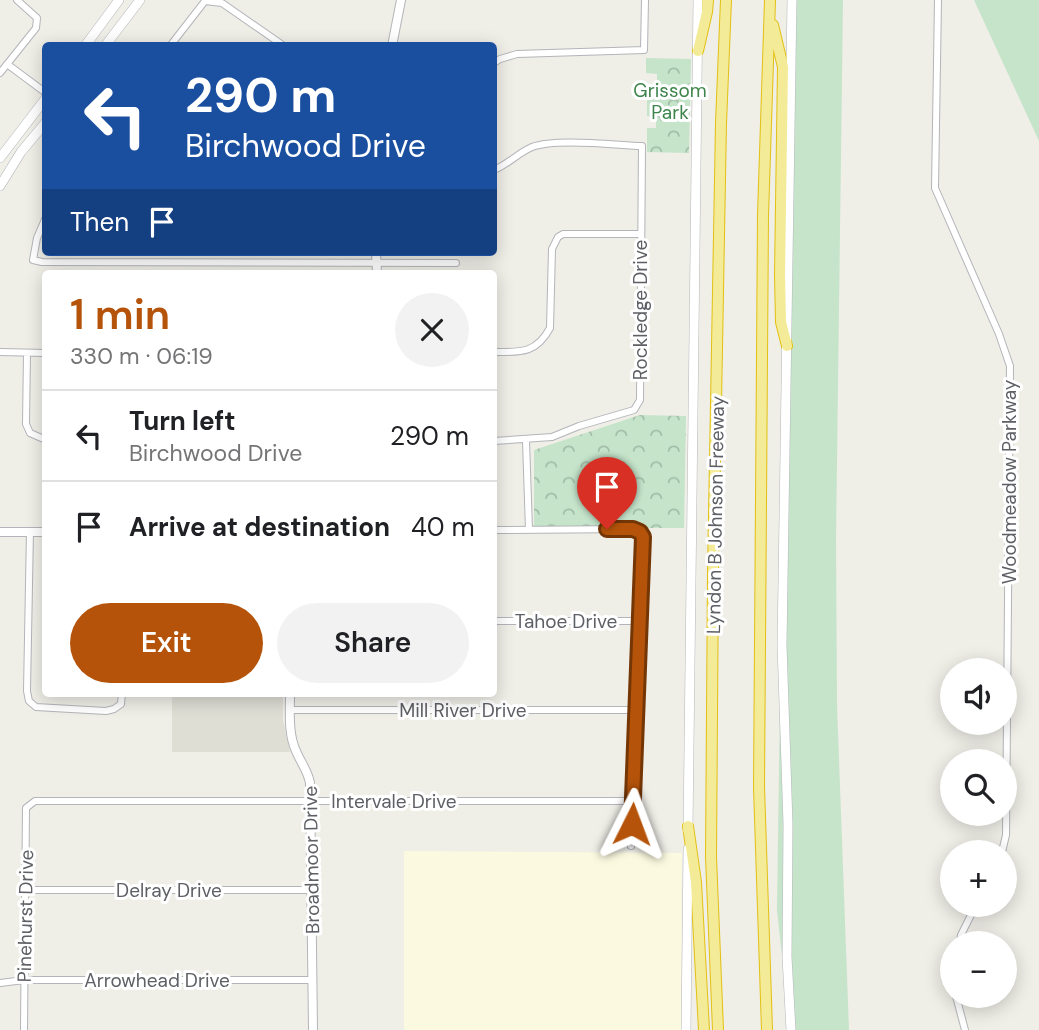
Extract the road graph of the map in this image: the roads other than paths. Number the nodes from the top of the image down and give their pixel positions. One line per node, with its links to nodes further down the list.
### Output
1 (17, 0): 20 (street)
2 (119, 0): 13 (main road)
3 (140, 0): 14 (main road)
4 (401, 0): 17 (street)
5 (645, 0): 19 (street)
6 (698, 0): 18 (main road, Lyndon B Johnson Freeway)
7 (708, 0): 18 (highway)
8 (726, 0): 69 (highway, Lyndon B Johnson Freeway)
9 (770, 0): 12 (highway)
10 (792, 0): 34 (main road)
11 (938, 0): 57 (street, Woodmeadow Parkway)
12 (769, 12): 34 (highway); 70 (highway)
13 (88, 42)
14 (108, 42)
15 (173, 42): 16 (street)
16 (276, 42)
17 (394, 42)
18 (698, 51): 56 (main road, Lyndon B Johnson Freeway)
19 (497, 61)
20 (7, 64): 21 (street); 22 (street)
21 (0, 73)
22 (42, 90)
23 (42, 103): 25 (main road)
24 (42, 127): 27 (main road)
25 (0, 158)
26 (497, 168): 29 (street, Rockledge Drive)
27 (0, 186)
28 (42, 226): 31 (street)
29 (640, 234): 36 (street); 40 (street, Rockledge Drive)
30 (376, 256): 31 (street)
31 (377, 262): 32 (street); 33 (street)
32 (456, 263)
33 (377, 270)
34 (787, 346): 71 (main road)
35 (0, 352): 37 (street)
36 (497, 352)
37 (27, 353): 38 (street); 39 (street)
38 (42, 353)
39 (42, 438)
40 (526, 441): 41 (street, Rockledge Drive); 43 (street)
41 (497, 442)
42 (497, 530): 43 (street)
43 (529, 530): 48 (street)
44 (30, 531): 45 (street); 46 (street); 49 (street)
45 (42, 531)
46 (0, 532)
47 (497, 621): 48 (street, Tahoe Drive)
48 (639, 621): 52 (street)
49 (122, 697)
50 (290, 697): 51 (street, Broadmoor Drive)
51 (290, 710): 52 (street, Mill River Drive); 53 (street, Broadmoor Drive)
52 (635, 710): 54 (street)
53 (311, 801): 54 (street, Intervale Drive); 55 (street, Intervale Drive); 60 (street, Broadmoor Drive)
54 (634, 801): 58 (street)
55 (29, 803): 59 (street, Pinehurst Drive)
56 (688, 825): 67 (main road, Lyndon B Johnson Freeway); 68 (highway)
57 (1005, 840)
58 (631, 846)
59 (24, 890): 60 (street, Delray Drive); 61 (street, Pinehurst Drive)
60 (313, 890): 62 (street, Broadmoor Drive)
61 (24, 980): 62 (street, Arrowhead Drive); 63 (street, Arrowhead Drive); 65 (street, Pinehurst Drive)
62 (313, 980): 66 (street, Broadmoor Drive)
63 (0, 983)
64 (959, 1008): 72 (street)
65 (24, 1030)
66 (313, 1030)
67 (686, 1030)
68 (704, 1030)
69 (718, 1030)
70 (767, 1030)
71 (791, 1030)
72 (965, 1030)

